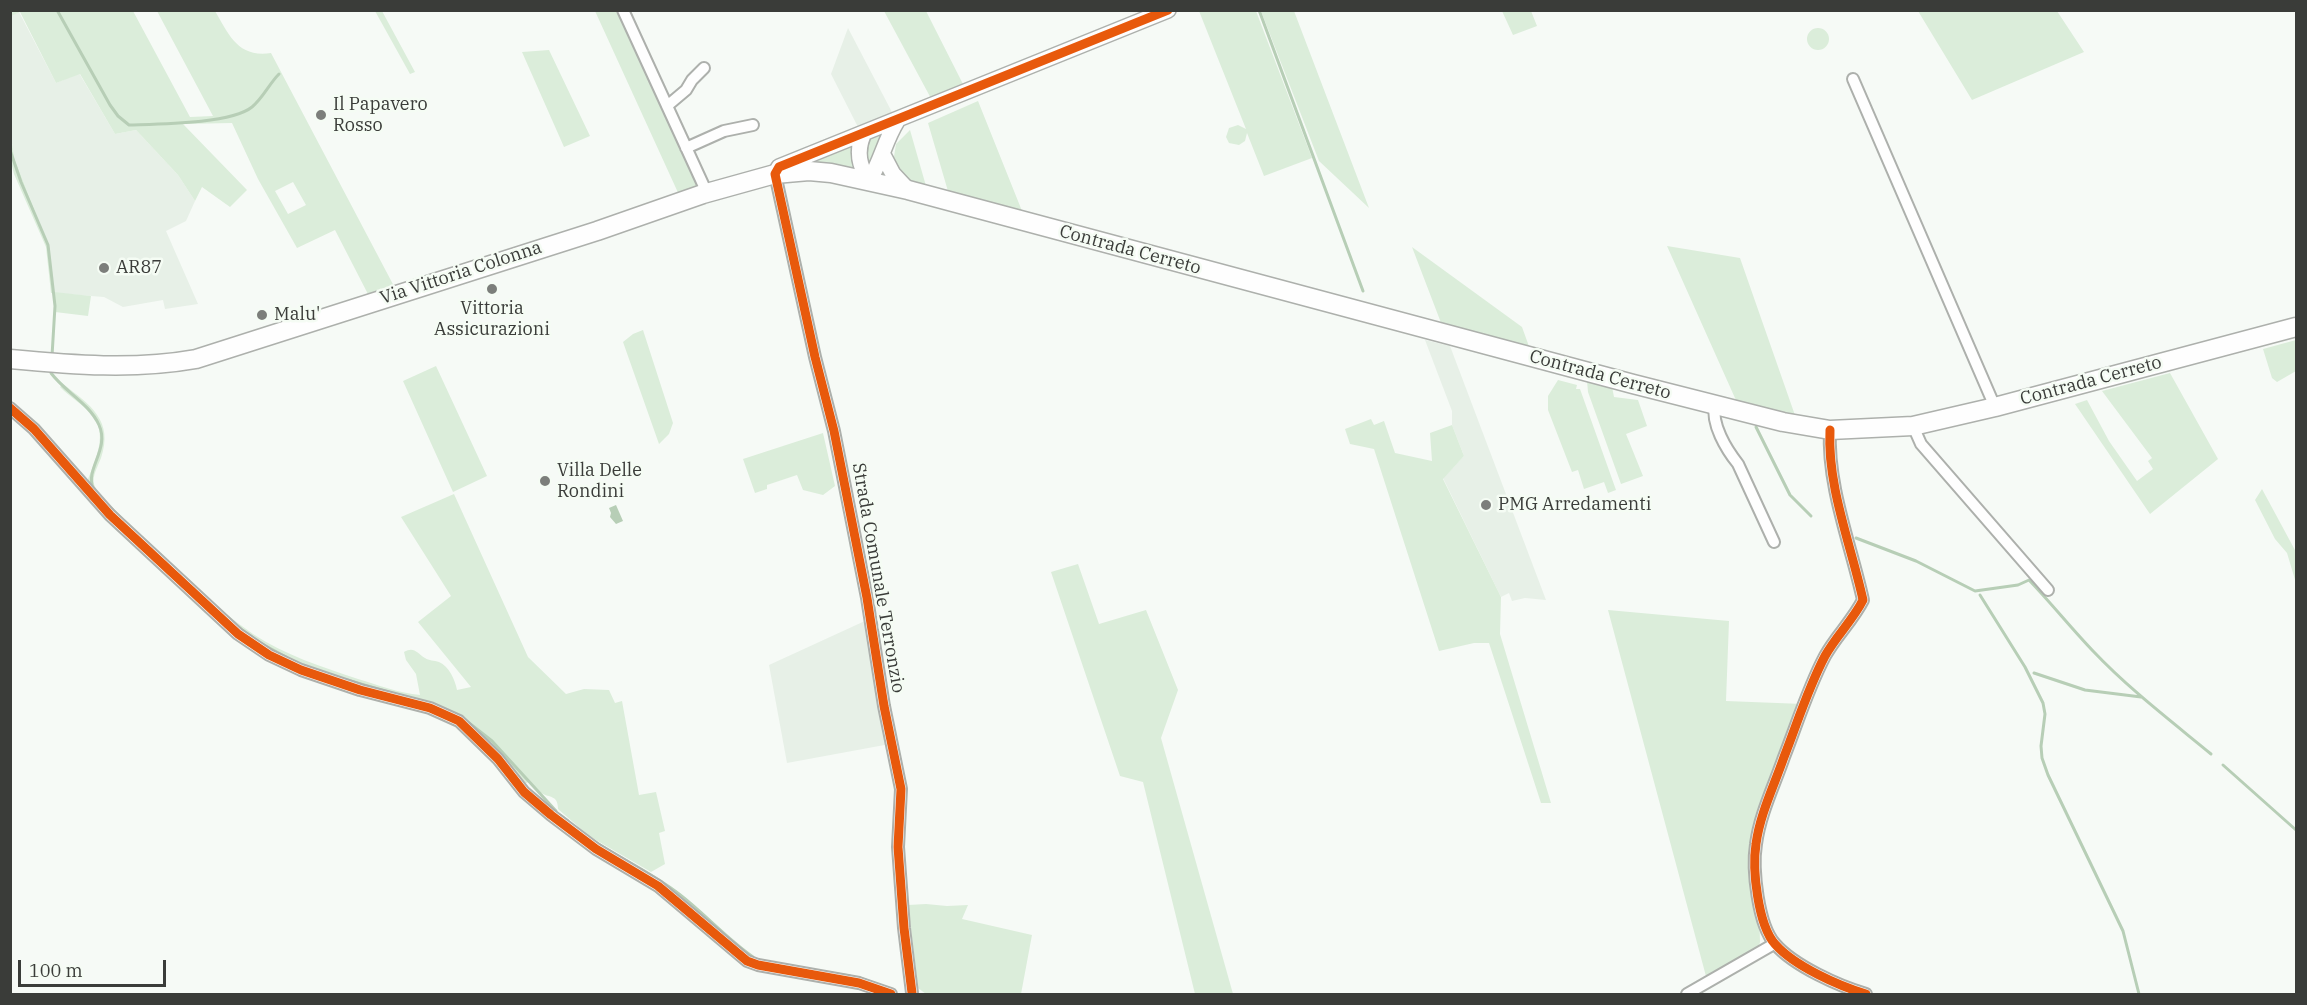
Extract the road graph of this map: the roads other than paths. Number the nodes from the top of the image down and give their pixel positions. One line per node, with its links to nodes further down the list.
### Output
1 (623, 10): 5 (street)
2 (1168, 10): 6 (street)
3 (704, 68): 5 (street)
4 (1852, 79): 18 (street)
5 (667, 106): 9 (street)
6 (897, 121): 8 (street); 10 (street)
7 (753, 125): 9 (street)
8 (863, 135): 11 (street); 12 (street)
9 (686, 148): 14 (street)
10 (883, 154): 12 (street); 13 (street)
11 (775, 174): 12 (main road, Via Vittoria Colonna); 14 (main road, Via Vittoria Colonna); 26 (street, Strada Comunale Terronzio)
12 (869, 181): 13 (main road, Via Vittoria Colonna)
13 (908, 190): 17 (main road, Contrada Cerreto)
14 (707, 193): 16 (main road, Via Vittoria Colonna)
15 (2296, 327): 18 (main road, Contrada Cerreto)
16 (10, 359)
17 (1715, 405): 21 (main road, Contrada Cerreto); 22 (street)
18 (1995, 407): 20 (main road, Contrada Cerreto)
19 (10, 408): 25 (street)
20 (1913, 426): 21 (main road, Contrada Cerreto); 23 (street)
21 (1830, 430): 24 (street)
22 (1774, 542)
23 (2049, 590)
24 (1774, 944): 27 (street); 28 (street)
25 (891, 994)
26 (913, 994)
27 (1686, 994)
28 (1866, 994)

